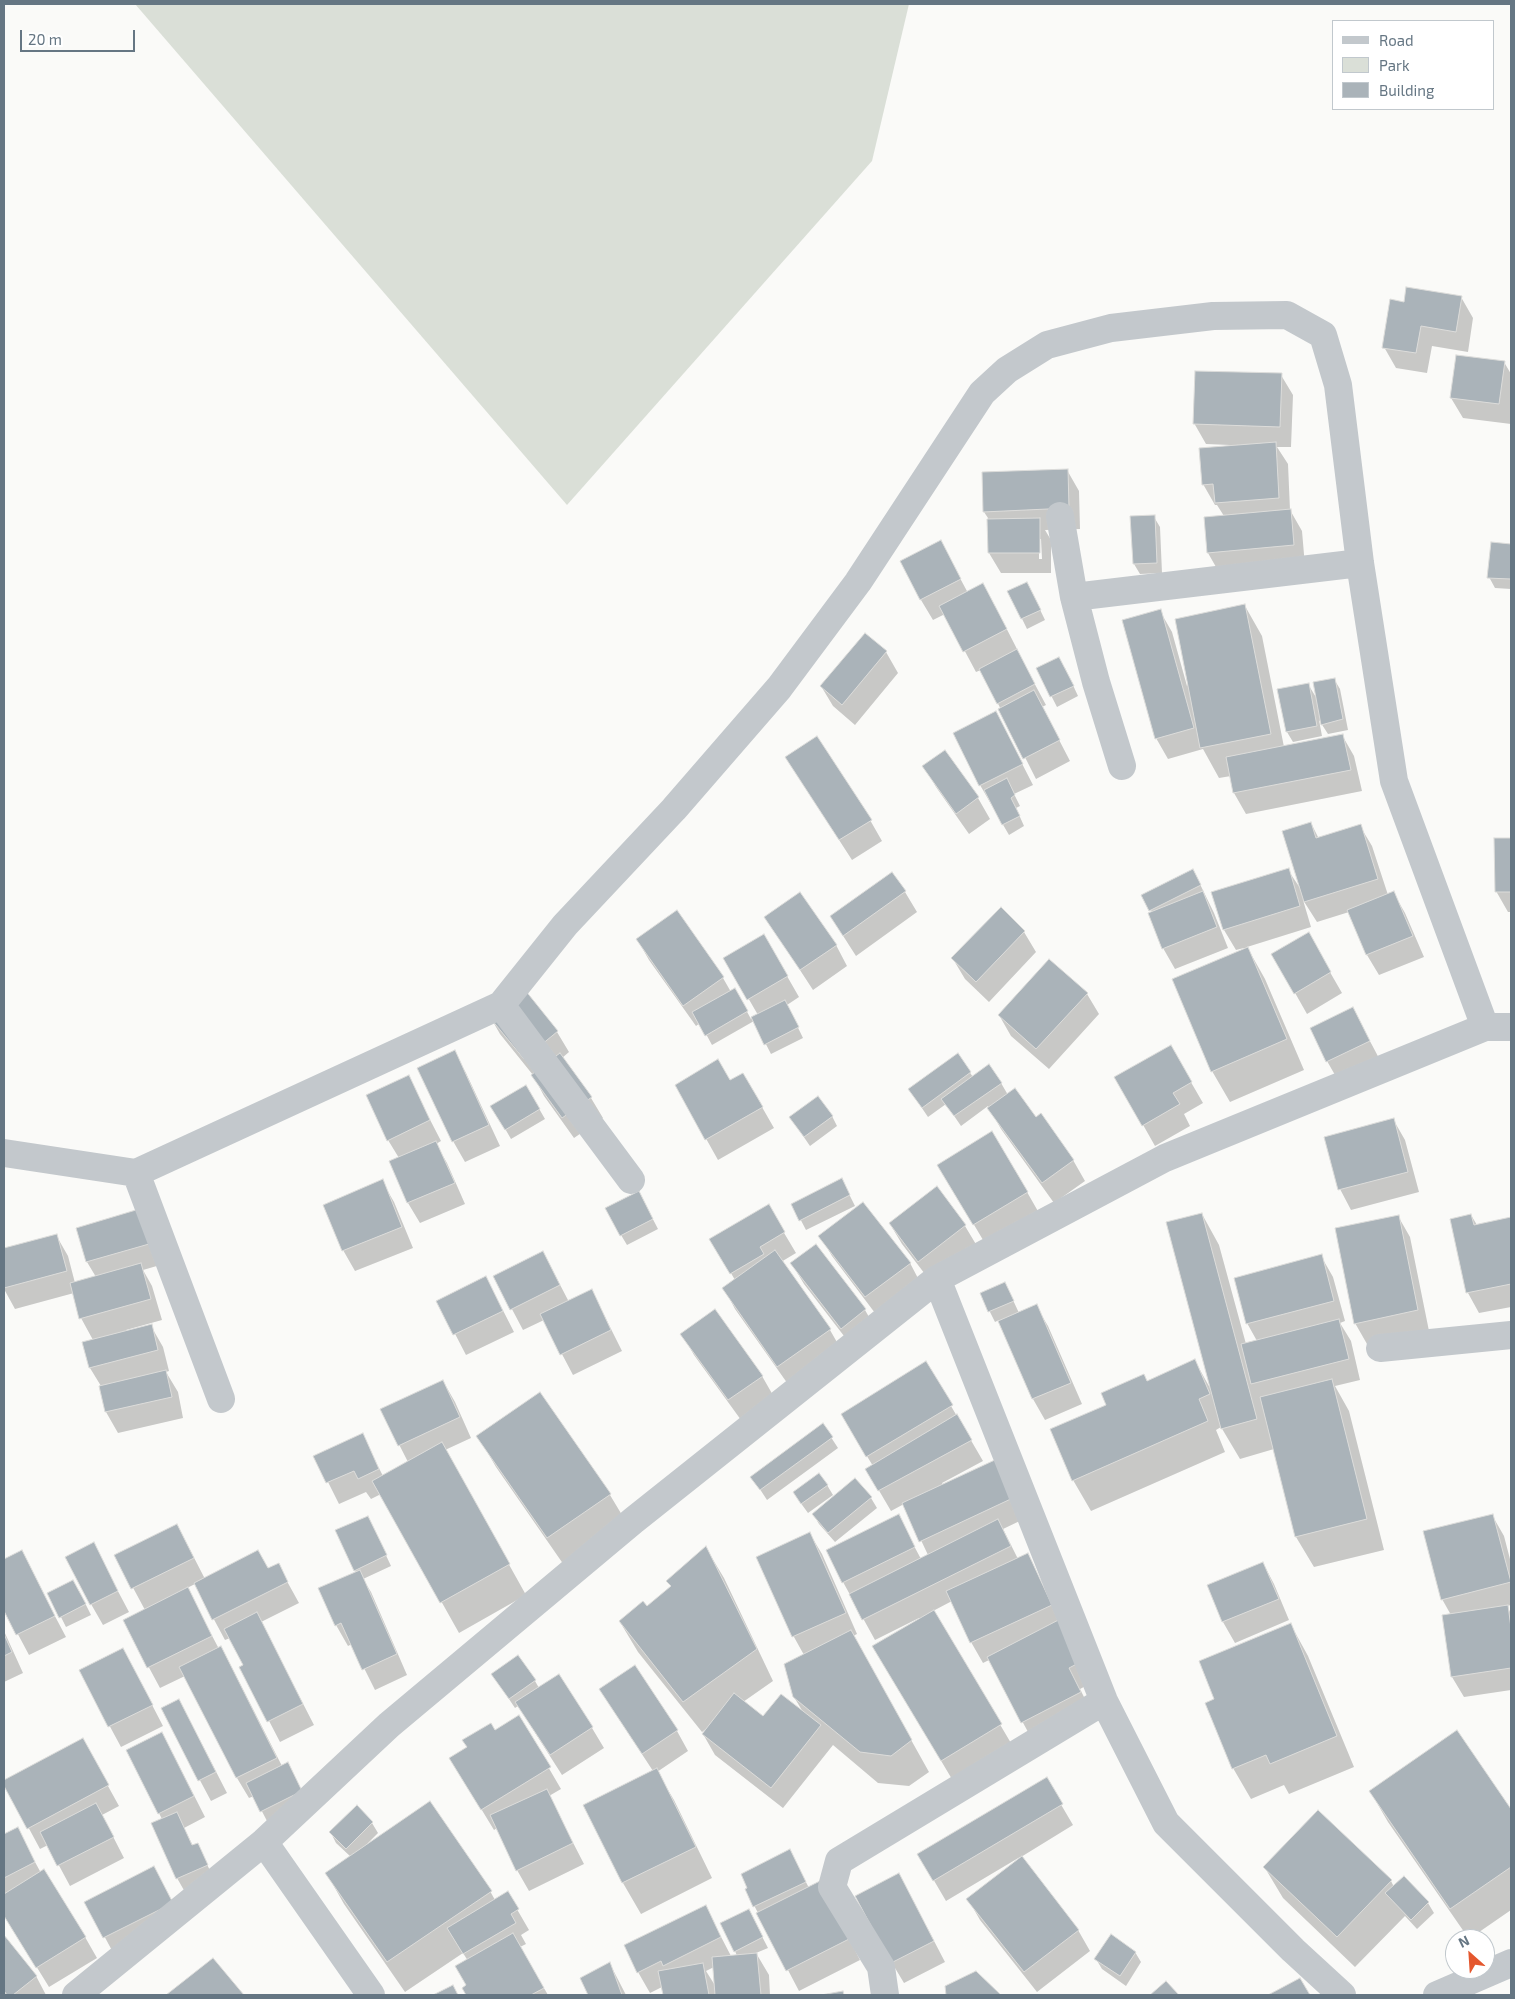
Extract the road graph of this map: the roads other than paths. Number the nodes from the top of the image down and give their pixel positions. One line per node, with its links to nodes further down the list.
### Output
1 (1060, 516): 3 (street)
2 (1360, 563): 3 (street); 5 (street); 6 (street)
3 (1074, 598): 4 (street)
4 (1122, 766)
5 (501, 1005): 8 (street); 9 (street)
6 (1498, 1027): 10 (street)
7 (4, 1153): 8 (street)
8 (136, 1173): 13 (street)
9 (631, 1180)
10 (937, 1279): 14 (street); 15 (street)
11 (1511, 1334): 12 (street)
12 (1380, 1348)
13 (221, 1399)
14 (1104, 1702): 19 (street); 20 (street)
15 (264, 1842): 17 (street); 18 (street)
16 (1511, 1963): 21 (street)
17 (76, 1995)
18 (371, 1995)
19 (885, 1995)
20 (1342, 1995)
21 (1437, 1995)

